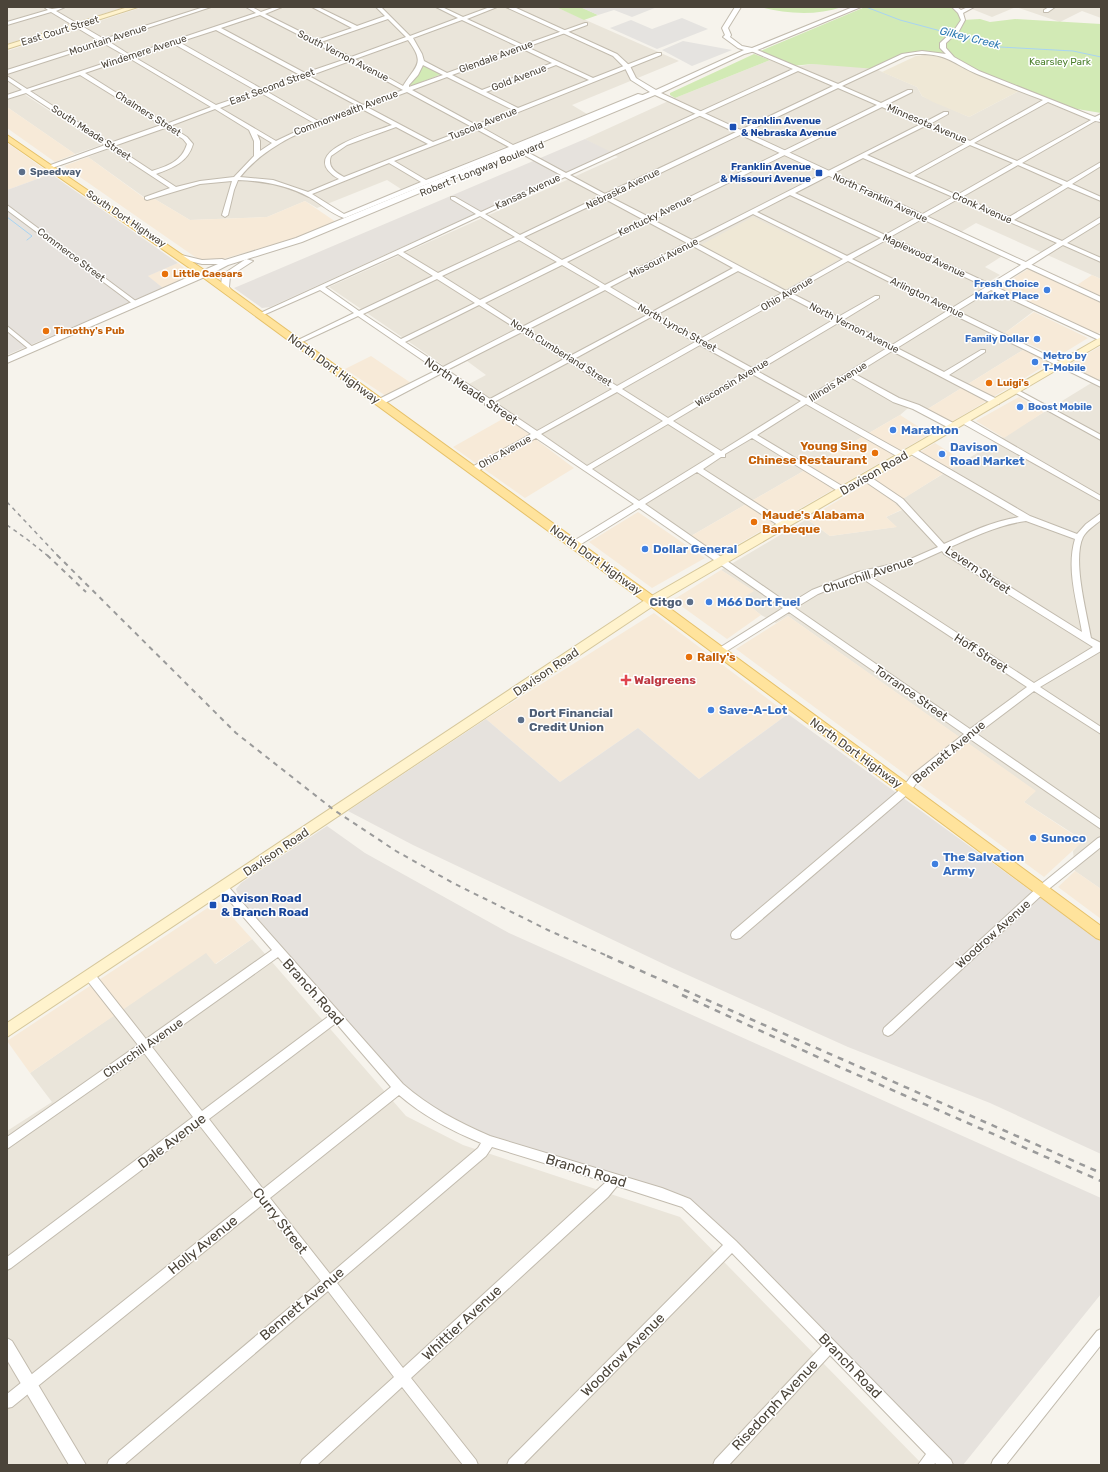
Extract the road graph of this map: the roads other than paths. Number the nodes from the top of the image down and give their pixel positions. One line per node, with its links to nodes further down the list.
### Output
1 (46, 7): 17 (street)
2 (63, 7): 17 (street)
3 (135, 7): 25 (main road, East Court Street)
4 (209, 7): 30 (street, Mountain Avenue)
5 (248, 7): 20 (street, South Vernon Avenue)
6 (280, 7): 20 (street, Windemere Avenue)
7 (314, 7): 27 (street)
8 (378, 7): 21 (street)
9 (438, 7): 22 (street)
10 (495, 7): 22 (street, East Second Street)
11 (509, 7): 28 (street, North Franklin Avenue)
12 (738, 7): 36 (street)
13 (858, 7): 36 (street, Robert T Longway Boulevard)
14 (954, 7): 19 (street)
15 (972, 7): 19 (street)
16 (1053, 7): 18 (street)
17 (52, 10): 23 (street); 25 (street)
18 (1046, 11)
19 (960, 12): 35 (street)
20 (260, 14): 26 (street, Windemere Avenue); 32 (street, South Vernon Avenue)
21 (388, 17): 27 (street); 29 (street)
22 (463, 19): 29 (street, East Second Street); 34 (street)
23 (7, 24)
24 (585, 24): 28 (street, Glendale Avenue)
25 (75, 26): 30 (street); 33 (main road, East Court Street)
26 (217, 28): 31 (street, Windemere Avenue); 49 (street)
27 (357, 28): 32 (street)
28 (563, 31): 34 (street, Glendale Avenue); 44 (street, North Franklin Avenue)
29 (409, 38): 41 (street, East Second Street); 42 (street)
30 (103, 41): 39 (street); 46 (street, Mountain Avenue)
31 (175, 42): 39 (street, Windemere Avenue); 56 (street)
32 (316, 42): 41 (street, South Vernon Avenue)
33 (7, 47)
34 (522, 47): 43 (street); 48 (street, Glendale Avenue)
35 (943, 48): 37 (street); 40 (street)
36 (753, 50): 45 (street, Minnesota Avenue); 58 (street, Robert T Longway Boulevard)
37 (927, 52): 40 (street, Nebraska Avenue); 52 (street, Nebraska Avenue)
38 (660, 54): 44 (street, Tuscola Avenue)
39 (129, 57): 47 (street, Windemere Avenue); 64 (street)
40 (952, 58): 60 (street)
41 (350, 59): 49 (street, East Second Street); 53 (street, South Vernon Avenue)
42 (421, 62): 48 (street); 53 (street, Commonwealth Avenue)
43 (556, 63): 51 (street); 57 (street, Gold Avenue)
44 (628, 67): 51 (street, Tuscola Avenue); 58 (street, North Franklin Avenue)
45 (798, 69): 52 (street, Minnesota Avenue); 68 (street, Kansas Avenue)
46 (7, 72)
47 (81, 73): 55 (street, Windemere Avenue); 72 (street, Chalmers Street)
48 (448, 75): 53 (street, Glendale Avenue); 57 (street)
49 (305, 76): 56 (street, East Second Street); 62 (street)
50 (7, 78): 55 (street, South Meade Street)
51 (592, 80): 65 (street, Tuscola Avenue)
52 (838, 87): 61 (street, Minnesota Avenue); 76 (street, Nebraska Avenue)
53 (407, 90): 62 (street, Commonwealth Avenue); 74 (street, South Vernon Avenue)
54 (910, 90): 61 (street, Kentucky Avenue)
55 (26, 91): 59 (street, Windemere Avenue); 81 (street, South Meade Street)
56 (262, 91): 64 (street, East Second Street); 70 (street)
57 (482, 92): 65 (street)
58 (658, 94): 68 (street, North Franklin Avenue); 82 (street, Robert T Longway Boulevard); 82 (street, Robert T Longway Boulevard)
59 (7, 97)
60 (1048, 100): 63 (street); 78 (street)
61 (881, 105): 71 (street, Minnesota Avenue); 83 (street, Kentucky Avenue)
62 (362, 106): 70 (street, Commonwealth Avenue); 73 (street)
63 (1065, 107): 67 (street); 69 (street)
64 (215, 108): 72 (street, East Second Street); 75 (street)
65 (517, 110): 74 (street, Tuscola Avenue)
66 (946, 113): 71 (street, Missouri Avenue)
67 (1101, 113)
68 (701, 114): 76 (street, North Franklin Avenue); 92 (street, Kansas Avenue)
69 (1099, 119): 87 (street, Ohio Avenue)
70 (318, 123): 79 (street, Commonwealth Avenue)
71 (925, 124): 78 (street, Minnesota Avenue); 85 (street, Missouri Avenue)
72 (166, 125): 81 (street, East Second Street); 90 (street, Chalmers Street)
73 (397, 125): 80 (street); 95 (street)
74 (475, 127): 80 (street, Tuscola Avenue); 82 (street, South Vernon Avenue)
75 (252, 130): 79 (street); 84 (street)
76 (740, 133): 83 (street, North Franklin Avenue); 101 (street, Nebraska Avenue)
77 (7, 137): 89 (main road, South Dort Highway)
78 (970, 143): 87 (street, Minnesota Avenue); 93 (street)
79 (276, 144): 84 (street, Commonwealth Avenue)
80 (432, 144): 86 (street, Tuscola Avenue)
81 (110, 146): 89 (street, East Second Street); 90 (street, South Meade Street)
82 (518, 150): 92 (street, North Vernon Avenue); 96 (street); 114 (street, Robert T Longway Boulevard)
83 (783, 153): 91 (street, North Franklin Avenue); 112 (street, Kentucky Avenue)
84 (257, 156): 94 (street, Commonwealth Avenue)
85 (864, 156): 91 (street, Missouri Avenue); 93 (street, Cronk Avenue)
86 (389, 162): 95 (street, Tuscola Avenue); 96 (street)
87 (1018, 163): 97 (street, Minnesota Avenue); 104 (street, Ohio Avenue)
88 (1101, 164): 97 (street)
89 (50, 167): 120 (main road, South Dort Highway)
90 (153, 173): 98 (street, South Meade Street)
91 (828, 174): 99 (street, Missouri Avenue); 110 (street, North Franklin Avenue)
92 (565, 176): 101 (street, North Vernon Avenue); 108 (street, Kansas Avenue)
93 (910, 176): 104 (street, Cronk Avenue)
94 (237, 178): 98 (street); 100 (street); 109 (street, Commonwealth Avenue)
95 (343, 179): 100 (street, Tuscola Avenue)
96 (427, 183): 100 (street)
97 (1067, 184): 105 (street, Minnesota Avenue); 113 (street)
98 (174, 188): 102 (street)
99 (791, 193): 107 (street, Missouri Avenue); 116 (street, Maplewood Avenue)
100 (307, 194)
101 (605, 197): 112 (street, North Vernon Avenue); 115 (street, Nebraska Avenue)
102 (147, 198)
103 (453, 198): 108 (street, North Lynch Street)
104 (958, 198): 110 (street, Ohio Avenue); 113 (street, Cronk Avenue)
105 (1101, 199)
106 (7, 207): 138 (street, Commerce Street)
107 (753, 212): 118 (street, Missouri Avenue); 123 (street, Arlington Avenue)
108 (479, 214): 115 (street, North Lynch Street); 119 (street, Kansas Avenue)
109 (225, 215)
110 (922, 217): 116 (street, Ohio Avenue); 126 (street, North Franklin Avenue)
111 (1101, 219): 117 (street, Illinois Avenue)
112 (648, 220): 118 (street, North Vernon Avenue); 125 (street, Kentucky Avenue)
113 (1009, 220): 117 (street, Cronk Avenue)
114 (329, 230): 121 (street, Robert T Longway Boulevard); 122 (street, Robert T Longway Boulevard)
115 (520, 238): 125 (street, North Lynch Street); 129 (street, Nebraska Avenue)
116 (885, 238): 123 (street, Ohio Avenue); 131 (street, Maplewood Avenue)
117 (1062, 243): 124 (street, Cronk Avenue); 126 (street, Illinois Avenue)
118 (692, 244): 127 (street, North Vernon Avenue); 132 (street, Missouri Avenue)
119 (399, 252): 129 (street, North Cumberland Street); 130 (street, Kansas Avenue)
120 (180, 256): 122 (street); 128 (main road, South Dort Highway)
121 (259, 257): 128 (street, Robert T Longway Boulevard); 133 (street)
122 (238, 258): 128 (street, Robert T Longway Boulevard)
123 (847, 260): 134 (street, Ohio Avenue); 139 (street, Arlington Avenue)
124 (1101, 260)
125 (562, 262): 132 (street, North Lynch Street); 137 (street, Kentucky Avenue)
126 (1026, 265): 131 (street, Illinois Avenue); 136 (street, North Franklin Avenue)
127 (738, 268): 134 (street, North Vernon Avenue); 142 (street)
128 (204, 274): 133 (main road, North Dort Highway); 138 (street, Robert T Longway Boulevard)
129 (438, 276): 137 (street, North Cumberland Street); 140 (street, Nebraska Avenue)
130 (320, 287): 140 (street, North Meade Street); 141 (street, Kansas Avenue)
131 (990, 287): 139 (street, Illinois Avenue); 146 (street, Maplewood Avenue)
132 (606, 288): 142 (street, North Lynch Street); 145 (street, Missouri Avenue)
133 (229, 292): 141 (main road, North Dort Highway)
134 (788, 294): 143 (street, North Vernon Avenue); 149 (street, Ohio Avenue)
135 (877, 297): 143 (street, Wisconsin Avenue)
136 (1101, 300)
137 (480, 302): 145 (street, North Cumberland Street); 148 (street, Kentucky Avenue)
138 (135, 303): 151 (street, Robert T Longway Boulevard)
139 (953, 311): 150 (street, Illinois Avenue); 155 (street, Arlington Avenue)
140 (359, 314): 147 (street, Nebraska Avenue); 148 (street, North Meade Street)
141 (259, 315): 147 (main road, North Dort Highway)
142 (652, 315): 149 (street, North Lynch Street); 153 (street)
143 (838, 320): 150 (street, North Vernon Avenue); 156 (street, Wisconsin Avenue)
144 (7, 328): 151 (street)
145 (524, 330): 153 (street, North Cumberland Street); 157 (street, Missouri Avenue)
146 (1101, 340): 155 (main road, Davison Road)
147 (298, 342): 163 (main road, North Dort Highway)
148 (400, 342): 157 (street, North Meade Street)
149 (702, 342): 156 (street, North Lynch Street); 161 (street, Ohio Avenue)
150 (893, 348): 158 (street, Illinois Avenue); 159 (street, North Vernon Avenue)
151 (32, 349): 154 (street, Robert T Longway Boulevard)
152 (983, 351): 159 (street)
153 (570, 359): 161 (street, North Cumberland Street); 166 (street)
154 (7, 360)
155 (1061, 364): 160 (street, Arlington Avenue); 162 (main road, Davison Road)
156 (752, 371): 164 (street, North Lynch Street); 168 (street, Wisconsin Avenue)
157 (443, 372): 163 (street, Missouri Avenue); 166 (street, North Meade Street)
158 (850, 374): 164 (street, Illinois Avenue); 169 (street)
159 (944, 375): 165 (street, North Vernon Avenue)
160 (1101, 385)
161 (618, 389): 168 (street, North Cumberland Street); 170 (street, Ohio Avenue)
162 (1016, 391): 165 (main road, Davison Road); 172 (street)
163 (380, 402): 177 (main road, North Dort Highway)
164 (806, 402): 171 (street, Illinois Avenue); 173 (street, North Lynch Street)
165 (996, 402): 167 (main road, Davison Road)
166 (488, 403): 170 (street, North Meade Street)
167 (965, 420): 169 (main road, Davison Road); 180 (street)
168 (668, 421): 174 (street, North Cumberland Street); 175 (street, Wisconsin Avenue)
169 (954, 427): 173 (main road, Davison Road)
170 (536, 435): 175 (street, North Meade Street); 177 (street, Ohio Avenue)
171 (753, 435): 174 (street, Illinois Avenue); 179 (street)
172 (1101, 438)
173 (907, 454): 178 (main road, Davison Road); 183 (street, North Lynch Street)
174 (722, 455): 176 (street, Illinois Avenue)
175 (587, 469): 181 (street, North Meade Street)
176 (698, 469): 181 (street, Illinois Avenue); 184 (street)
177 (473, 470): 186 (main road, North Dort Highway)
178 (866, 478): 179 (main road, Davison Road); 187 (street, Levern Street)
179 (844, 491): 184 (main road, Davison Road)
180 (1101, 499)
181 (640, 505): 186 (street, Illinois Avenue); 188 (street, North Meade Street)
182 (1101, 516): 185 (street)
183 (1027, 518): 185 (street, North Lynch Street); 187 (street, Churchill Avenue)
184 (784, 525): 188 (main road, Davison Road)
185 (1079, 538): 192 (street)
186 (575, 544): 190 (main road, North Dort Highway)
187 (944, 548): 189 (street, Churchill Avenue); 192 (street, Levern Street)
188 (722, 561): 190 (main road, Davison Road); 191 (street, Torrance Street)
189 (860, 574): 191 (street, Churchill Avenue); 195 (street, Hoff Street)
190 (652, 601): 194 (main road, North Dort Highway); 201 (main road, Davison Road)
191 (789, 608): 194 (street, Churchill Avenue); 197 (street, Torrance Street)
192 (1087, 638): 193 (street, Levern Street)
193 (1101, 647): 195 (street, Bennett Avenue)
194 (719, 652): 198 (main road, North Dort Highway)
195 (1033, 687): 196 (street, Hoff Street); 197 (street, Bennett Avenue)
196 (1101, 732)
197 (970, 734): 198 (street, Bennett Avenue); 199 (street, Torrance Street)
198 (906, 790): 202 (main road, North Dort Highway); 204 (street, Bennett Avenue)
199 (1101, 825)
200 (1101, 841): 202 (street, Woodrow Avenue)
201 (223, 887): 205 (street, Branch Road); 206 (main road, Davison Road)
202 (1042, 889): 203 (main road, North Dort Highway); 209 (street, Woodrow Avenue)
203 (1101, 934)
204 (736, 935)
205 (278, 952): 207 (street, Branch Road); 210 (street, Churchill Avenue)
206 (90, 976): 208 (main road, Davison Road); 210 (street, Curry Street)
207 (336, 1017): 211 (street, Branch Road); 212 (street, Dale Avenue)
208 (7, 1031)
209 (888, 1031)
210 (146, 1046): 212 (street, Curry Street); 214 (street, Churchill Avenue)
211 (399, 1088): 213 (street, Branch Road); 216 (street, Holly Avenue)
212 (201, 1119): 216 (street, Curry Street); 218 (street, Dale Avenue)
213 (488, 1141): 215 (street, Branch Road); 219 (street, Bennett Avenue)
214 (7, 1144)
215 (615, 1180): 217 (street, Branch Road); 223 (street, Whittier Avenue)
216 (263, 1198): 219 (street, Curry Street); 224 (street, Holly Avenue)
217 (732, 1245): 222 (street, Branch Road); 231 (street, Woodrow Avenue)
218 (7, 1264)
219 (328, 1282): 223 (street, Curry Street); 228 (street, Bennett Avenue)
220 (1101, 1334): 235 (street)
221 (7, 1346): 224 (street)
222 (830, 1346): 226 (street, Branch Road); 232 (street, Risedorph Avenue)
223 (402, 1378): 229 (street, Whittier Avenue); 230 (street, Curry Street)
224 (30, 1384): 225 (street, Holly Avenue); 227 (street)
225 (7, 1402)
226 (935, 1454): 233 (street); 234 (street, Branch Road)
227 (78, 1465)
228 (114, 1465)
229 (307, 1465)
230 (471, 1465)
231 (514, 1465)
232 (720, 1465)
233 (925, 1465)
234 (946, 1465)
235 (998, 1465)

